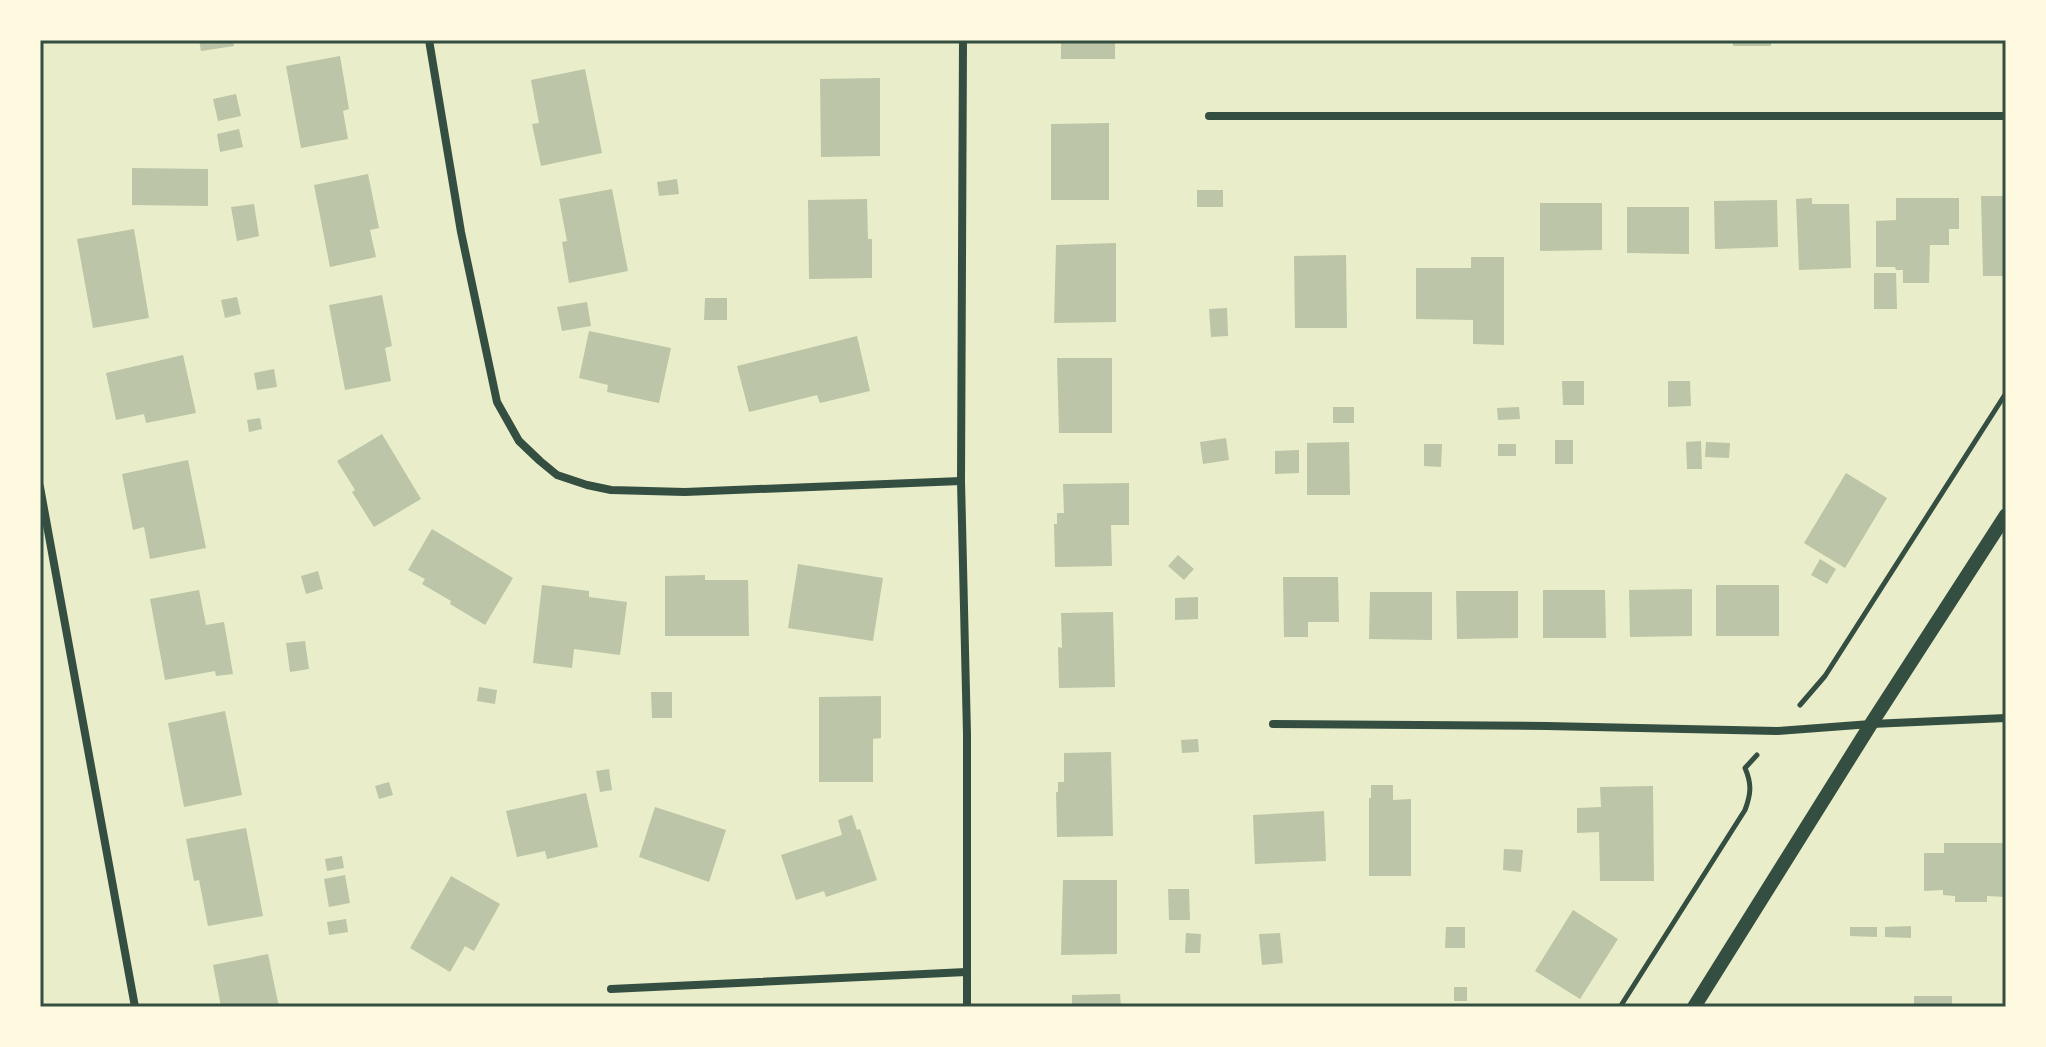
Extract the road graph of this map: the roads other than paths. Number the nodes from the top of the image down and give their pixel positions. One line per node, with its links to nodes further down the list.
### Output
1 (429, 40): 5 (street)
2 (963, 40): 5 (street)
3 (1209, 116): 4 (street)
4 (2006, 116)
5 (961, 481): 11 (street)
6 (40, 487): 13 (street)
7 (2006, 515): 10 (street)
8 (2006, 718): 10 (street)
9 (1273, 724): 10 (street)
10 (1871, 724): 15 (street)
11 (966, 972): 12 (street); 14 (street)
12 (611, 989)
13 (135, 1007)
14 (967, 1007)
15 (1694, 1007)

